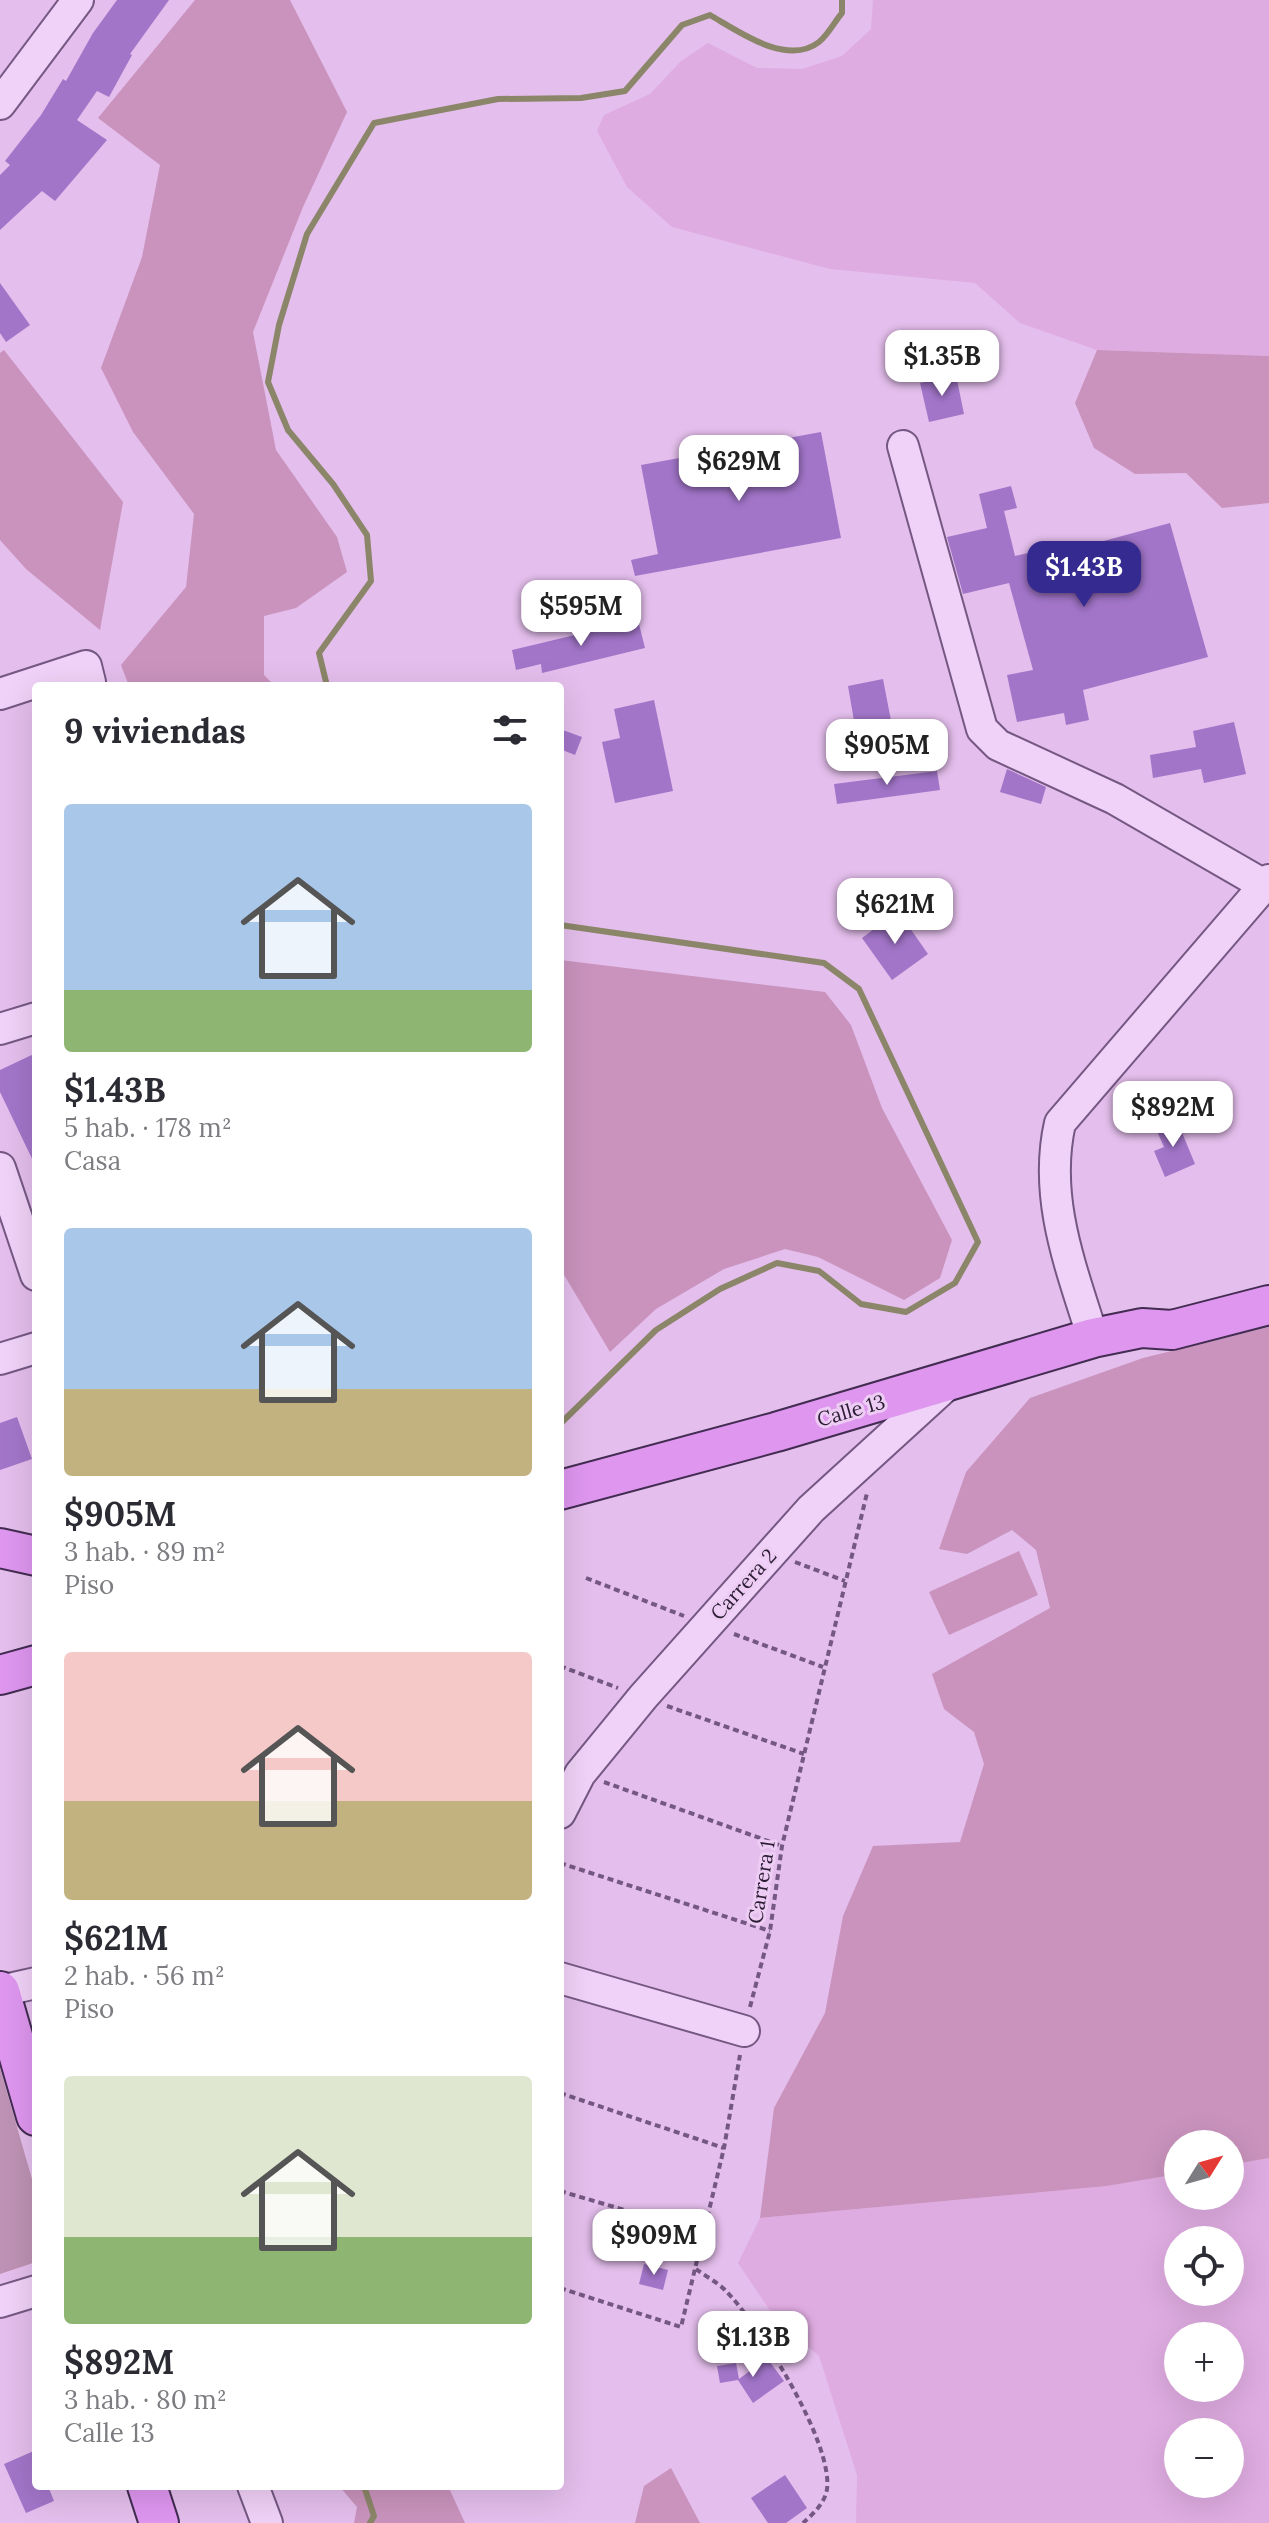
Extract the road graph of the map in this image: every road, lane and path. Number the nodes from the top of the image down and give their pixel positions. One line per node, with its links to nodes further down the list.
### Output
1 (78, 0): 2 (street)
2 (0, 104)
3 (903, 446): 10 (street)
4 (37, 682): 5 (street)
5 (90, 682)
6 (32, 684): 7 (street)
7 (0, 694)
8 (32, 701): 9 (street)
9 (0, 713)
10 (1267, 883): 18 (street)
11 (32, 1019): 12 (street)
12 (0, 1029)
13 (0, 1168): 14 (street)
14 (32, 1263)
15 (1269, 1279): 17 (main road)
16 (1269, 1305): 17 (main road)
17 (1142, 1328): 18 (main road, Calle 13)
18 (1093, 1338): 21 (main road, Calle 13)
19 (32, 1349): 20 (street)
20 (0, 1359)
21 (954, 1379): 22 (street, Carrera 2); 23 (main road, Calle 13)
22 (882, 1445): 24 (street, Carrera 2); 25 (path, Carrera 1)
23 (564, 1489)
24 (771, 1553): 25 (path); 29 (street, Carrera 2)
25 (845, 1581): 30 (path, Carrera 1)
26 (32, 1666): 28 (main road)
27 (564, 1667): 29 (path)
28 (0, 1675)
29 (643, 1697): 30 (path); 31 (street, Carrera 2)
30 (804, 1754): 33 (path, Carrera 1)
31 (580, 1774): 32 (street, Carrera 2); 33 (path)
32 (564, 1805)
33 (782, 1846): 35 (path, Carrera 1)
34 (564, 1864): 35 (path)
35 (770, 1931): 39 (path, Carrera 1)
36 (564, 1979): 39 (street)
37 (32, 1984): 38 (street)
38 (0, 1991): 41 (main road)
39 (744, 2031): 42 (path, Carrera 1)
40 (564, 2094): 42 (path)
41 (32, 2102)
42 (724, 2148): 44 (path, Carrera 1)
43 (564, 2192): 44 (path)
44 (703, 2233): 45 (path, Carrera 1)
45 (696, 2269): 46 (path, Carrera 1); 53 (path)
46 (564, 2289)
47 (32, 2292): 48 (street)
48 (0, 2302)
49 (148, 2490): 51 (main road)
50 (255, 2490): 52 (street)
51 (159, 2523)
52 (267, 2523)
53 (803, 2523)

